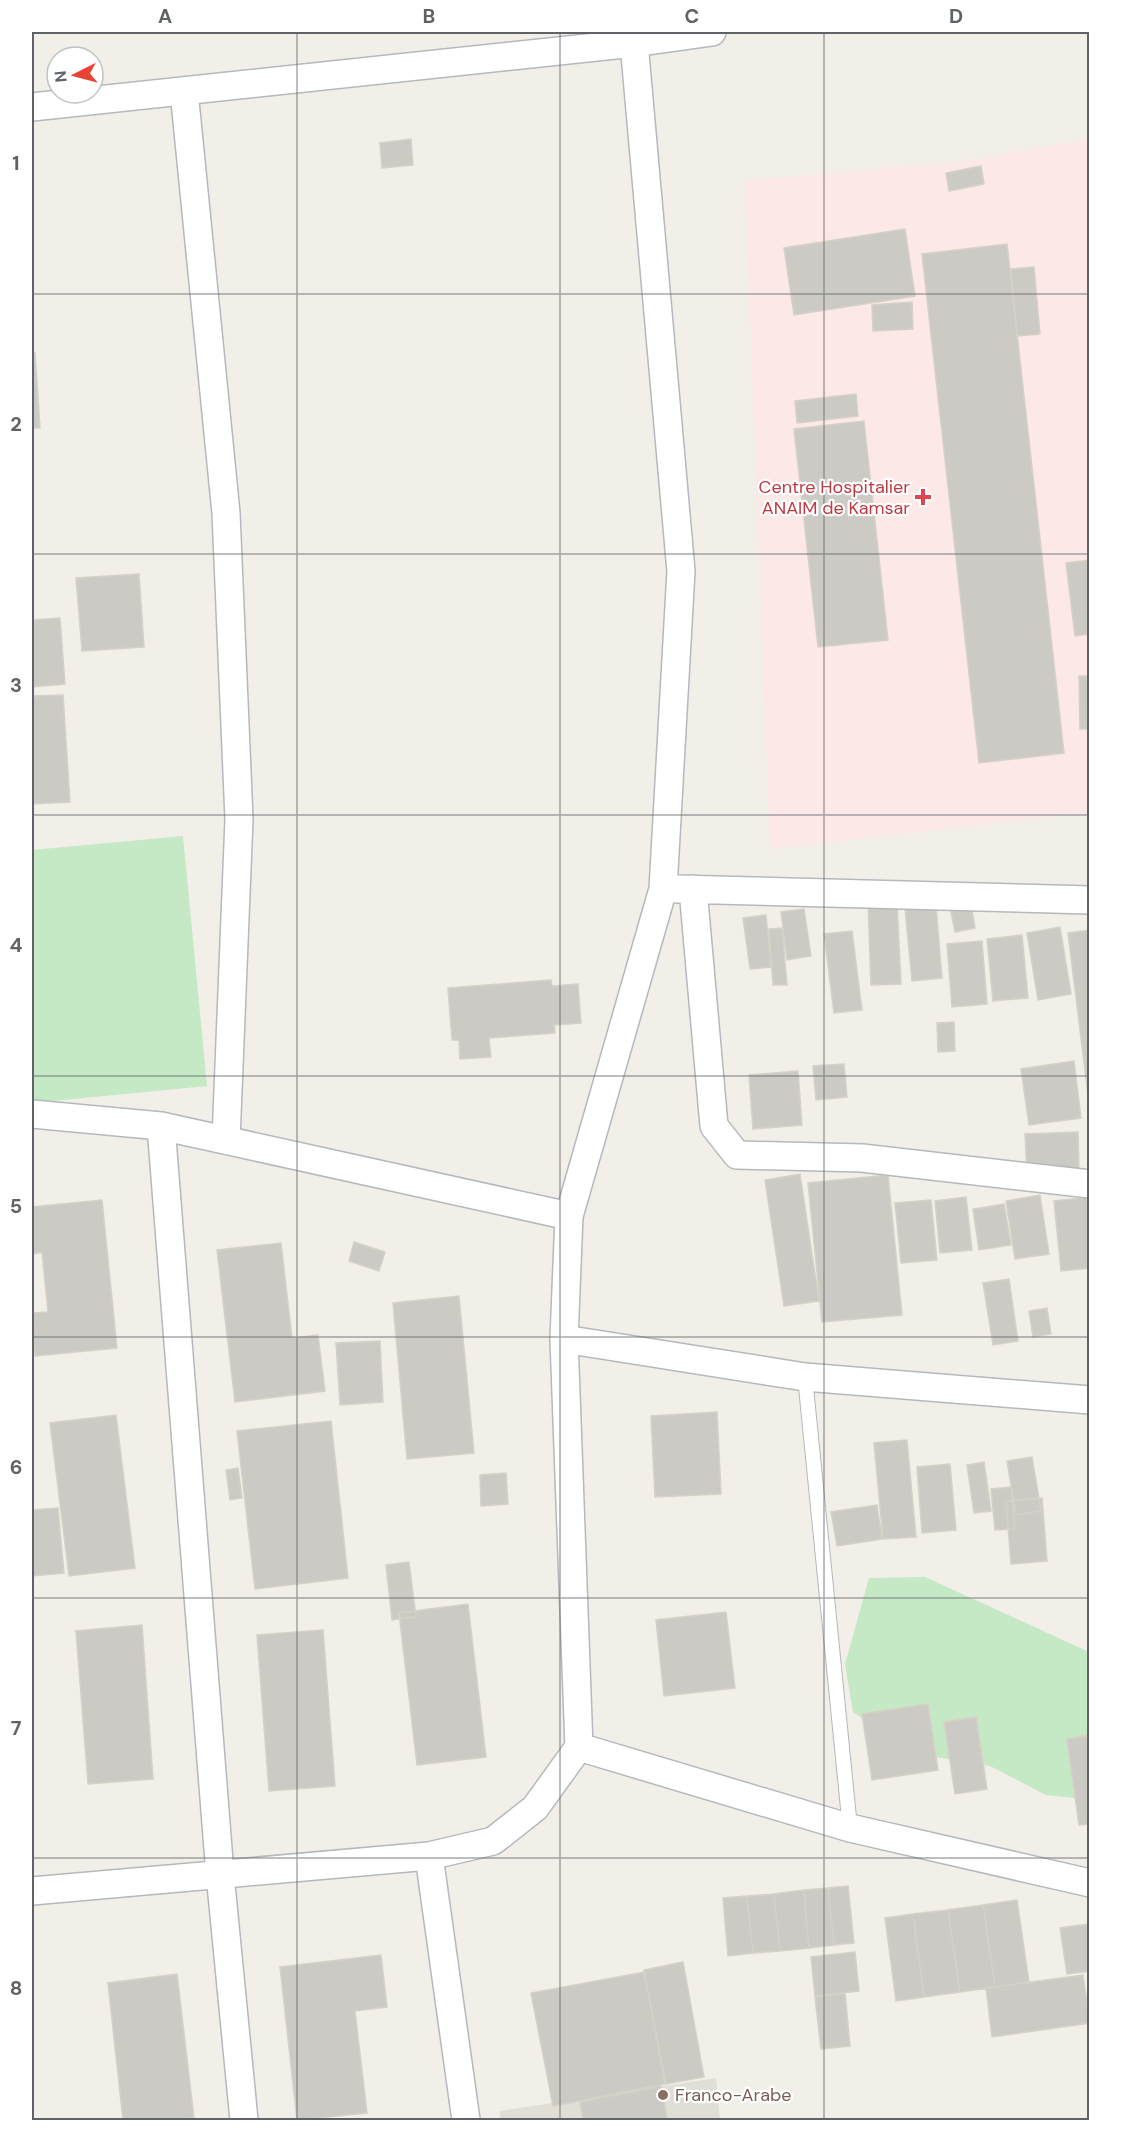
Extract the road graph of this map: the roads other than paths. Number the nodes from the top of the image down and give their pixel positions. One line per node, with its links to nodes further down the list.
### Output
1 (712, 32): 2 (street)
2 (634, 43): 3 (street); 5 (street)
3 (184, 91): 4 (street); 10 (street)
4 (32, 107)
5 (663, 889): 6 (street); 12 (street)
6 (693, 889): 7 (street); 11 (street)
7 (1089, 900)
8 (32, 1114): 9 (street)
9 (161, 1126): 10 (street); 19 (street)
10 (226, 1140): 12 (street)
11 (1089, 1184)
12 (568, 1216): 13 (street)
13 (564, 1339): 14 (street); 16 (street)
14 (805, 1377): 15 (street); 17 (lane)
15 (1089, 1400)
16 (579, 1747): 17 (street); 18 (street)
17 (850, 1828): 20 (street)
18 (429, 1856): 19 (street); 23 (street)
19 (220, 1874): 21 (street); 22 (street)
20 (1089, 1883)
21 (32, 1891)
22 (244, 2121)
23 (466, 2121)

